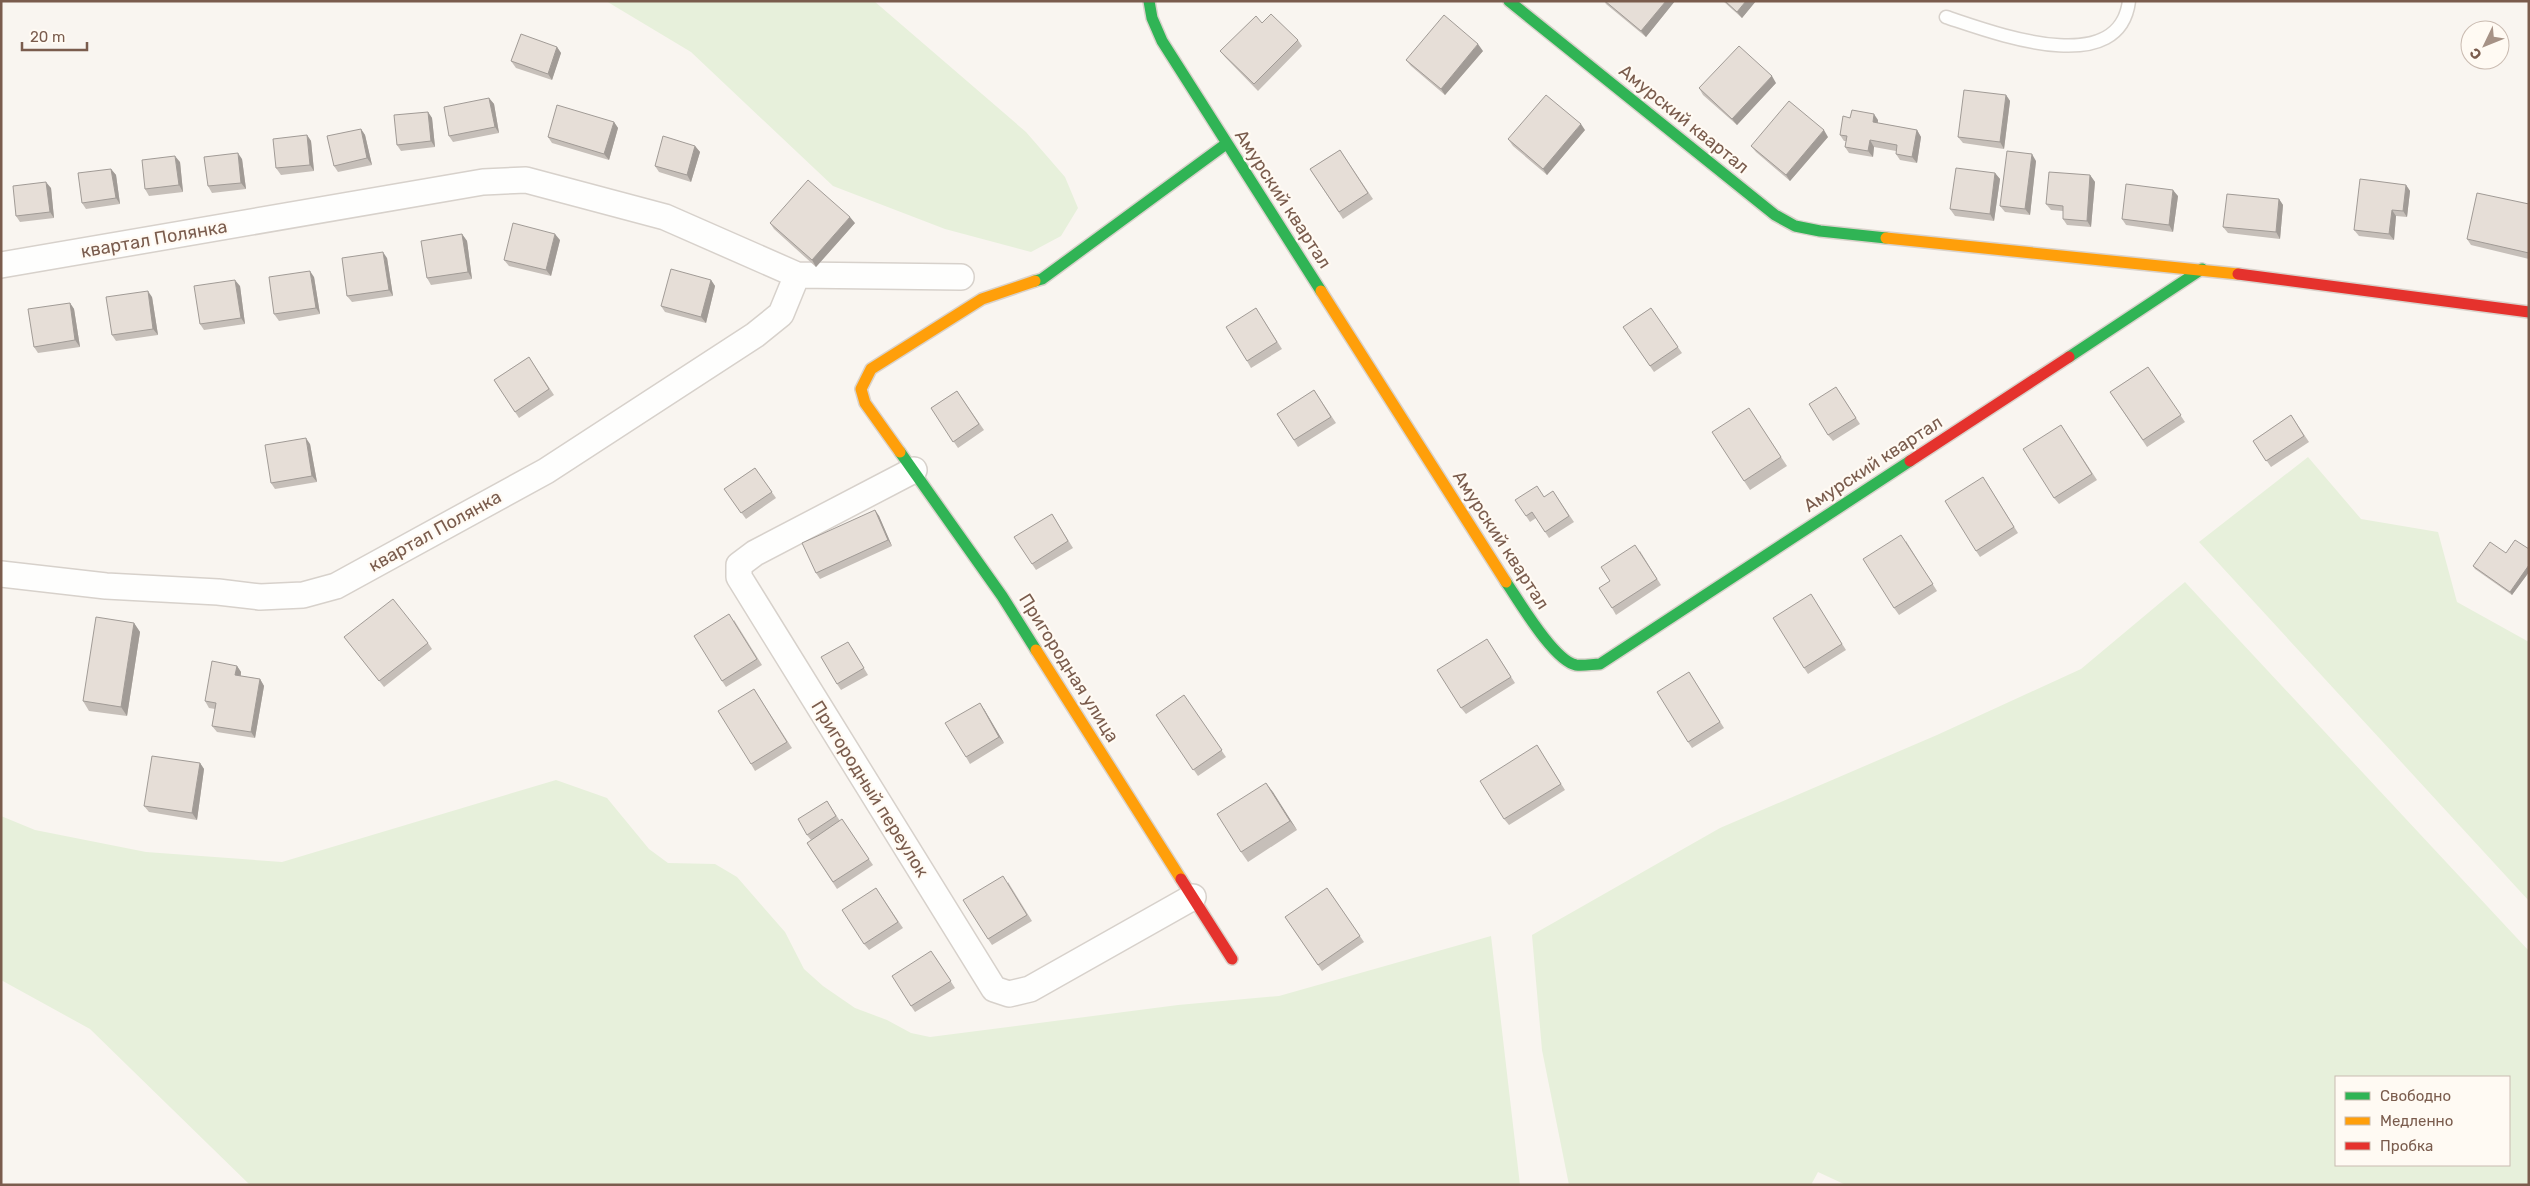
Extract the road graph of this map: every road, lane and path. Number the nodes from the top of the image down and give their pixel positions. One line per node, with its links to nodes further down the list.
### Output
1 (1149, 1): 5 (street, Амурский квартал)
2 (1509, 1): 7 (street, Амурский квартал)
3 (2129, 1): 4 (lane)
4 (1946, 17)
5 (1226, 144): 7 (street, Амурский квартал); 11 (street, Пригородная улица)
6 (1, 265): 8 (street, квартал Полянка)
7 (2202, 269): 10 (street)
8 (796, 275): 9 (street, квартал Полянка); 12 (street, квартал Полянка)
9 (961, 277)
10 (2529, 312)
11 (914, 470): 13 (street, Пригородная улица); 13 (street, Пригородный переулок)
12 (1, 574)
13 (1193, 897): 14 (street, Пригородная улица)
14 (1232, 959)

